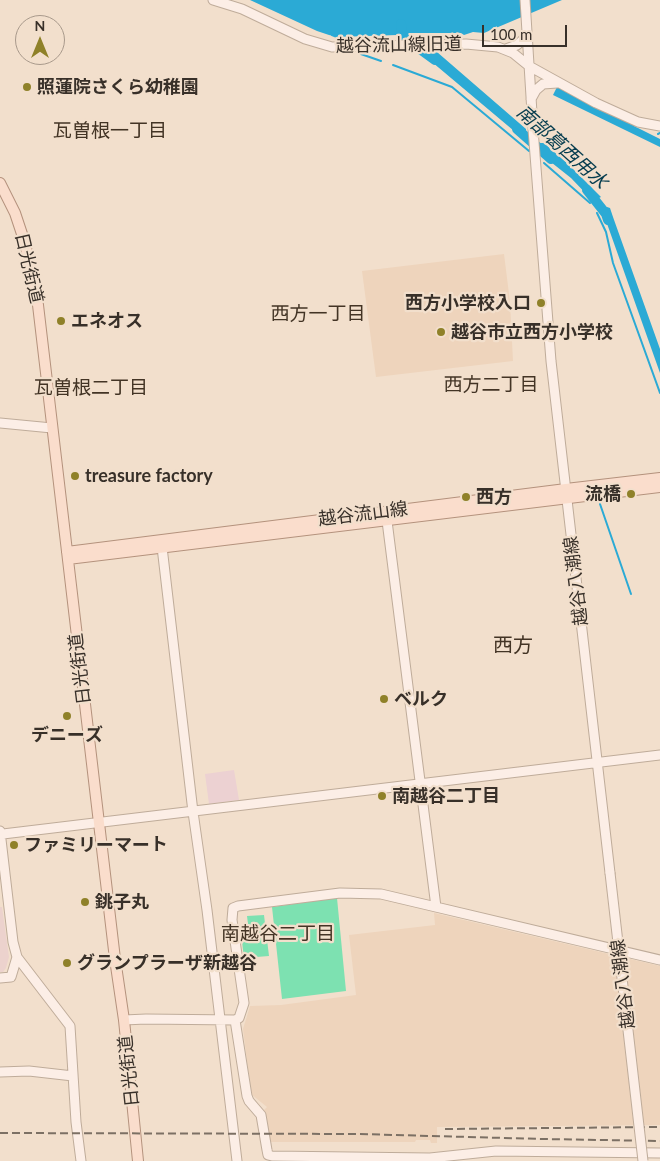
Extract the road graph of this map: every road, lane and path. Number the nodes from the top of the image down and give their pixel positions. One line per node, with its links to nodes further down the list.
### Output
1 (213, 0): 4 (street, 越谷流山線旧道)
2 (525, 0): 3 (street, 越谷八潮線)
3 (527, 36): 4 (street); 5 (street, 越谷八潮線)
4 (506, 49): 5 (street, 越谷流山線旧道)
5 (529, 66): 6 (street, 越谷流山線旧道); 7 (street, 越谷八潮線)
6 (557, 83): 7 (street); 8 (street, 越谷流山線旧道)
7 (531, 99): 14 (street, 越谷八潮線)
8 (660, 126)
9 (0, 183): 11 (main road, 日光街道)
10 (0, 423): 11 (street)
11 (52, 428): 17 (main road, 日光街道)
12 (660, 478): 14 (main road, 越谷流山線)
13 (660, 486): 14 (main road, 越谷流山線)
14 (566, 493): 15 (main road, 越谷流山線); 19 (street, 越谷八潮線)
15 (387, 515): 16 (main road, 越谷流山線); 17 (main road, 越谷流山線); 20 (street)
16 (162, 547): 17 (main road, 越谷流山線); 21 (street)
17 (67, 555): 22 (main road, 日光街道)
18 (660, 755): 19 (street)
19 (597, 762): 20 (street); 38 (street, 越谷八潮線, bridge)
20 (421, 784): 21 (street); 25 (street)
21 (193, 812): 22 (street); 30 (street)
22 (99, 823): 24 (street); 29 (main road, 日光街道)
23 (0, 831): 24 (street)
24 (0, 836): 26 (street)
25 (436, 907): 27 (street); 31 (street)
26 (17, 957): 28 (street); 33 (street)
27 (660, 960)
28 (0, 978)
29 (124, 1020): 30 (street); 36 (main road, 日光街道)
30 (219, 1020): 31 (street); 37 (street)
31 (235, 1020): 34 (street)
32 (0, 1072): 33 (street)
33 (73, 1076): 35 (street)
34 (660, 1153)
35 (81, 1161)
36 (138, 1161)
37 (237, 1161)
38 (643, 1161)

